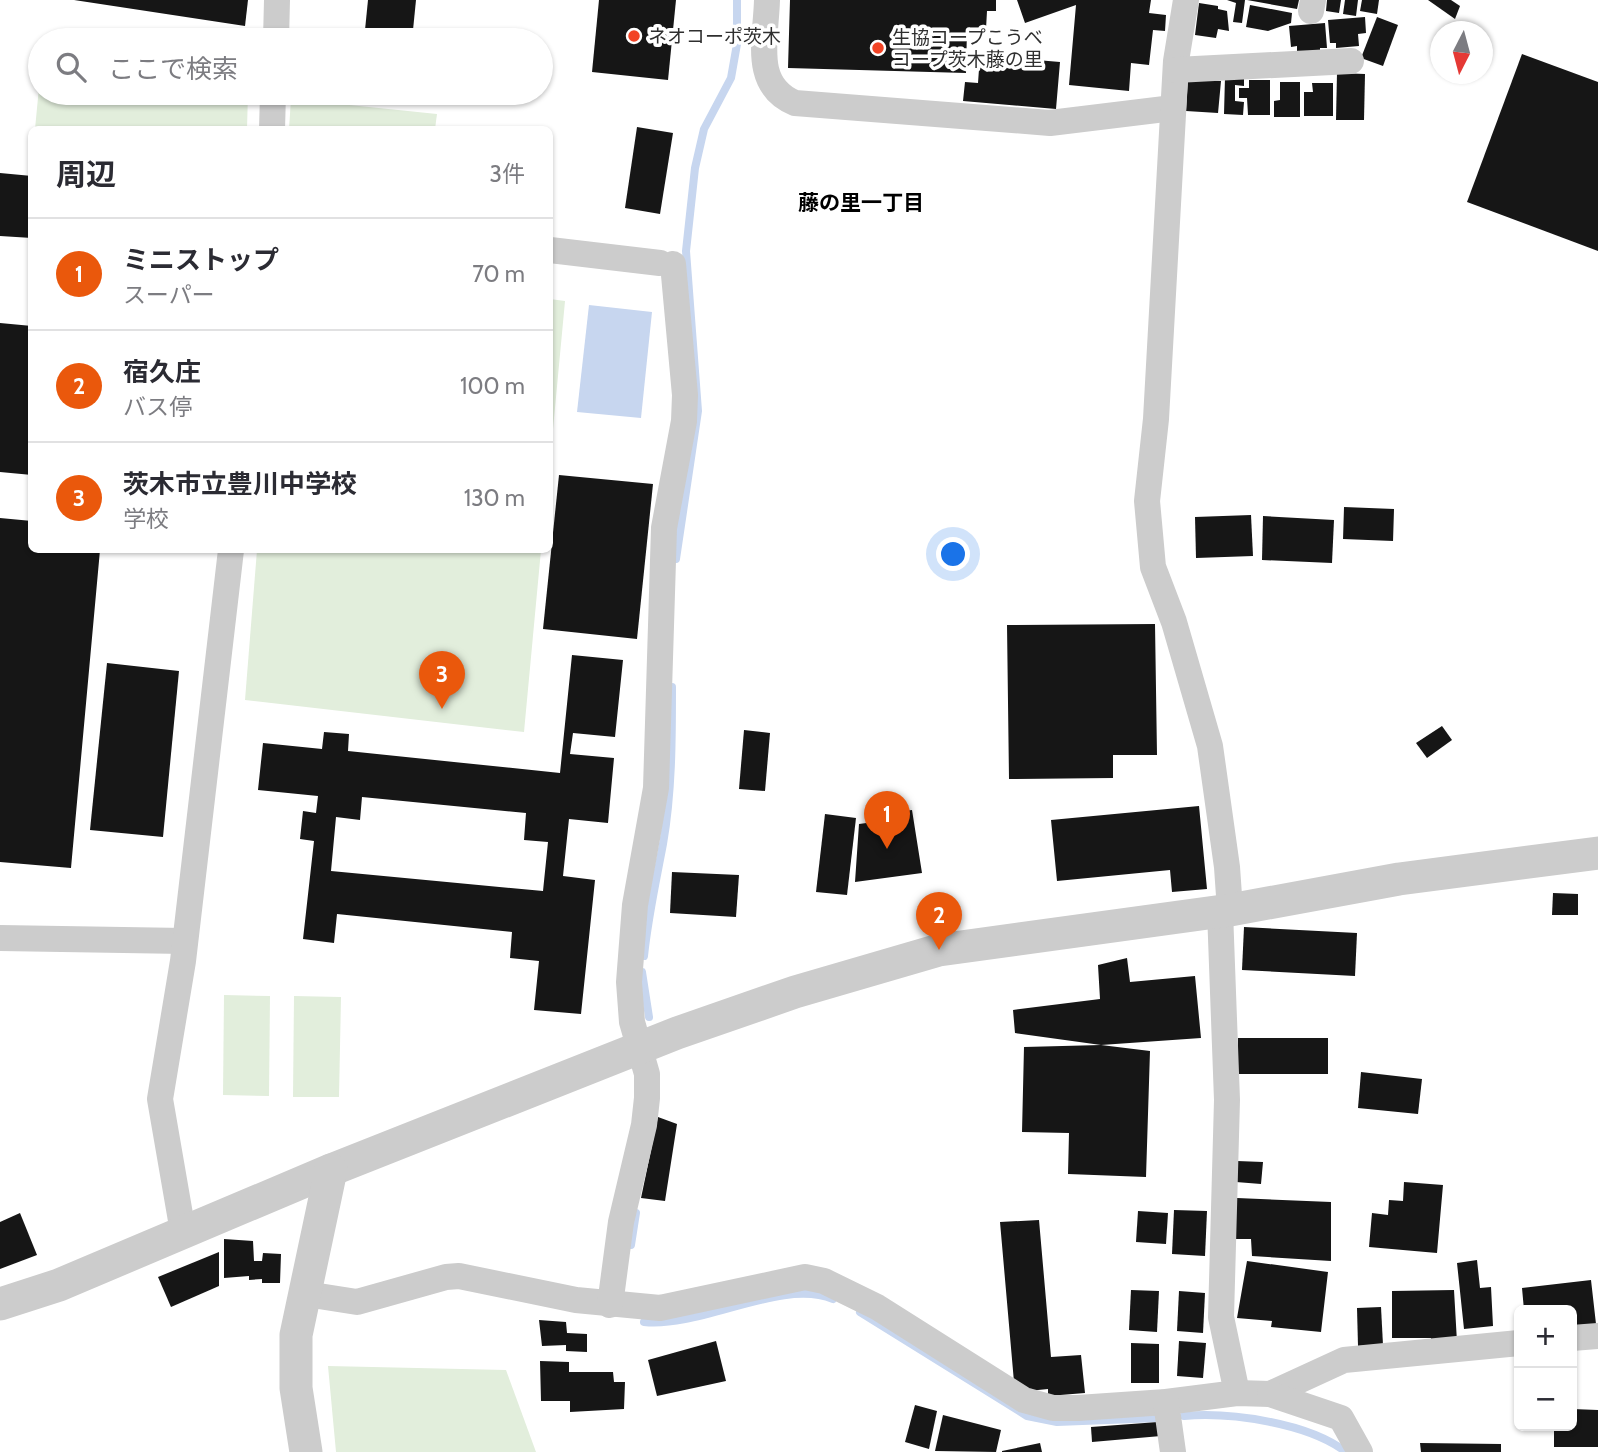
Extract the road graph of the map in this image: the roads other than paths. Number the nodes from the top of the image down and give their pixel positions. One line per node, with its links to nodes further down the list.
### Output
1 (277, 0): 4 (street)
2 (767, 0): 8 (street)
3 (1186, 0): 6 (street)
4 (276, 28)
5 (1351, 61): 6 (street)
6 (1175, 70): 8 (street)
7 (273, 105): 9 (street)
8 (1173, 108): 13 (street)
9 (272, 126)
10 (553, 250): 16 (street)
11 (231, 553): 15 (street)
12 (1598, 853): 13 (street)
13 (1225, 911): 16 (street); 25 (street)
14 (0, 938): 15 (street)
15 (185, 941): 18 (street)
16 (640, 1048): 17 (street); 21 (street)
17 (331, 1170): 18 (street); 19 (street)
18 (183, 1232): 20 (street)
19 (306, 1294): 21 (street); 28 (street)
20 (0, 1304)
21 (610, 1305): 27 (street)
22 (1598, 1336): 23 (street)
23 (1577, 1338)
24 (1514, 1343): 26 (street)
25 (1237, 1393): 26 (street); 27 (street)
26 (1270, 1394): 30 (street)
27 (1166, 1402): 29 (street)
28 (306, 1452)
29 (1173, 1452)
30 (1360, 1452)

